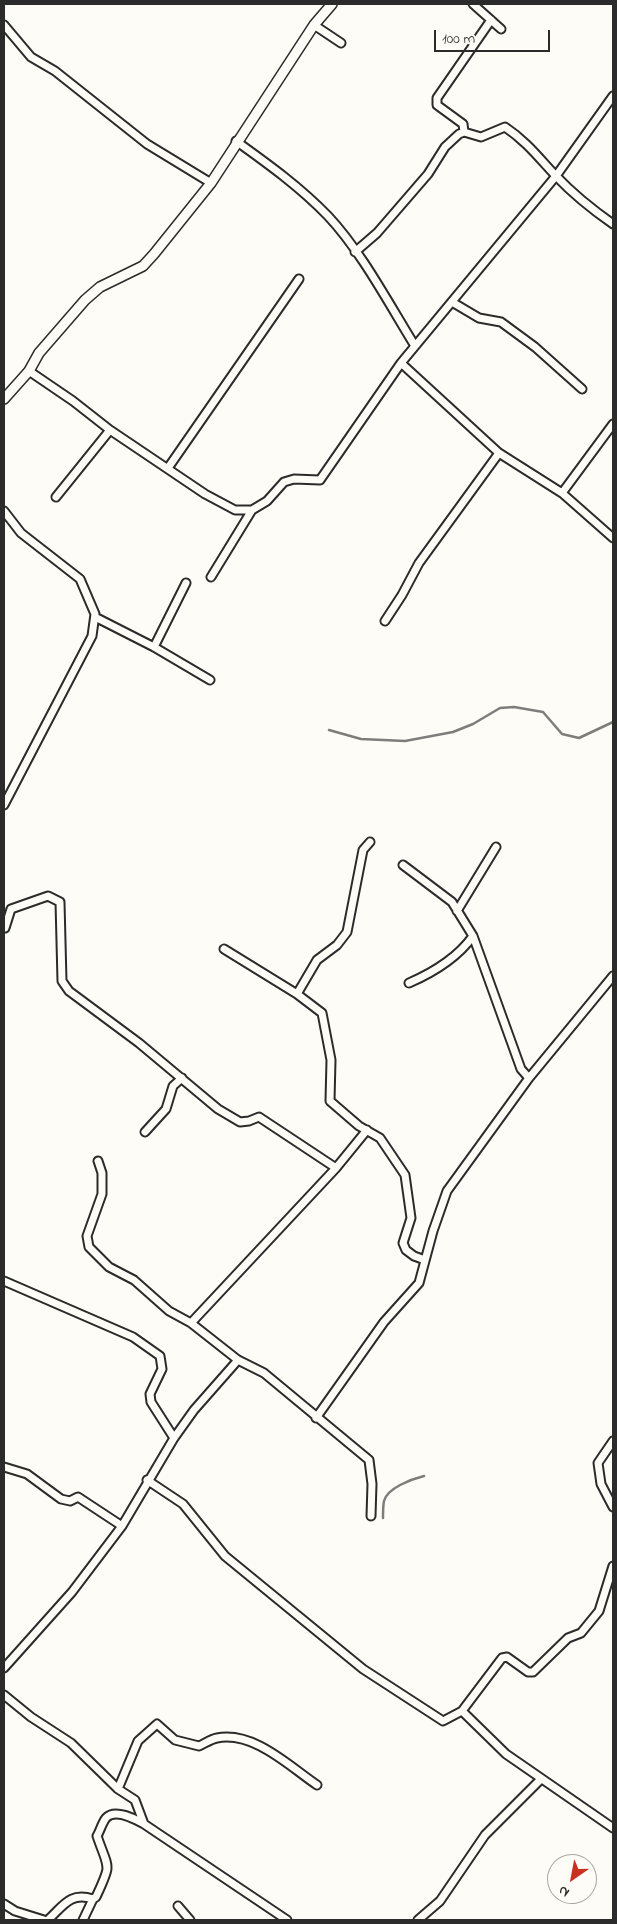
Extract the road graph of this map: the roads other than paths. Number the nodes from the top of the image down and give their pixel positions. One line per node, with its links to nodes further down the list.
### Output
1 (332, 4): 4 (street)
2 (473, 4): 3 (street)
3 (491, 20): 6 (street); 9 (street)
4 (314, 25): 7 (street); 10 (street)
5 (4, 26): 12 (street)
6 (500, 29)
7 (340, 42)
8 (613, 96): 11 (street)
9 (464, 132): 11 (street); 14 (street)
10 (236, 141): 12 (street); 14 (street)
11 (556, 176): 13 (street); 16 (street)
12 (211, 183): 19 (street)
13 (613, 224)
14 (355, 252): 17 (street)
15 (299, 278): 25 (street)
16 (452, 302): 17 (street); 20 (street)
17 (415, 346): 18 (street)
18 (401, 363): 24 (street); 28 (street)
19 (29, 371): 21 (street); 23 (street)
20 (582, 388)
21 (4, 399)
22 (613, 424): 26 (street)
23 (110, 430): 25 (street); 27 (street)
24 (499, 453): 26 (street); 34 (street)
25 (168, 468): 28 (street)
26 (562, 493): 30 (street)
27 (56, 497)
28 (252, 510): 31 (street)
29 (4, 511): 33 (street)
30 (613, 538)
31 (211, 577)
32 (186, 583): 35 (street)
33 (95, 617): 35 (street); 37 (street)
34 (385, 621)
35 (154, 647): 36 (street)
36 (210, 680)
37 (4, 805)
38 (370, 842): 47 (street)
39 (496, 847): 41 (street)
40 (403, 865): 41 (street)
41 (457, 911): 43 (street)
42 (4, 929): 48 (street)
43 (473, 936): 46 (street); 49 (street)
44 (224, 949): 47 (street)
45 (613, 976): 49 (street)
46 (409, 983)
47 (297, 994): 50 (street)
48 (182, 1078): 51 (street); 53 (street)
49 (529, 1078): 54 (street)
50 (367, 1130): 53 (street); 54 (street)
51 (145, 1132)
52 (98, 1161): 56 (street)
53 (336, 1168): 56 (street)
54 (425, 1260): 58 (street)
55 (4, 1281): 59 (street)
56 (191, 1323): 57 (street)
57 (238, 1360): 58 (street); 59 (street)
58 (316, 1418): 64 (street)
59 (174, 1438): 62 (street)
60 (613, 1441): 63 (street)
61 (4, 1467): 65 (street)
62 (147, 1480): 65 (street); 69 (street)
63 (613, 1507)
64 (371, 1516)
65 (122, 1526): 67 (street)
66 (613, 1566): 69 (street)
67 (4, 1668)
68 (4, 1695): 72 (street)
69 (462, 1711): 70 (street)
70 (541, 1778): 74 (street); 83 (street)
71 (317, 1785): 72 (street)
72 (118, 1789): 73 (street)
73 (144, 1824): 75 (street); 82 (street)
74 (613, 1828)
75 (93, 1899): 79 (street); 80 (street)
76 (4, 1904): 78 (street)
77 (178, 1906): 81 (street)
78 (44, 1920)
79 (48, 1920)
80 (83, 1920)
81 (190, 1920)
82 (287, 1920)
83 (418, 1920)

